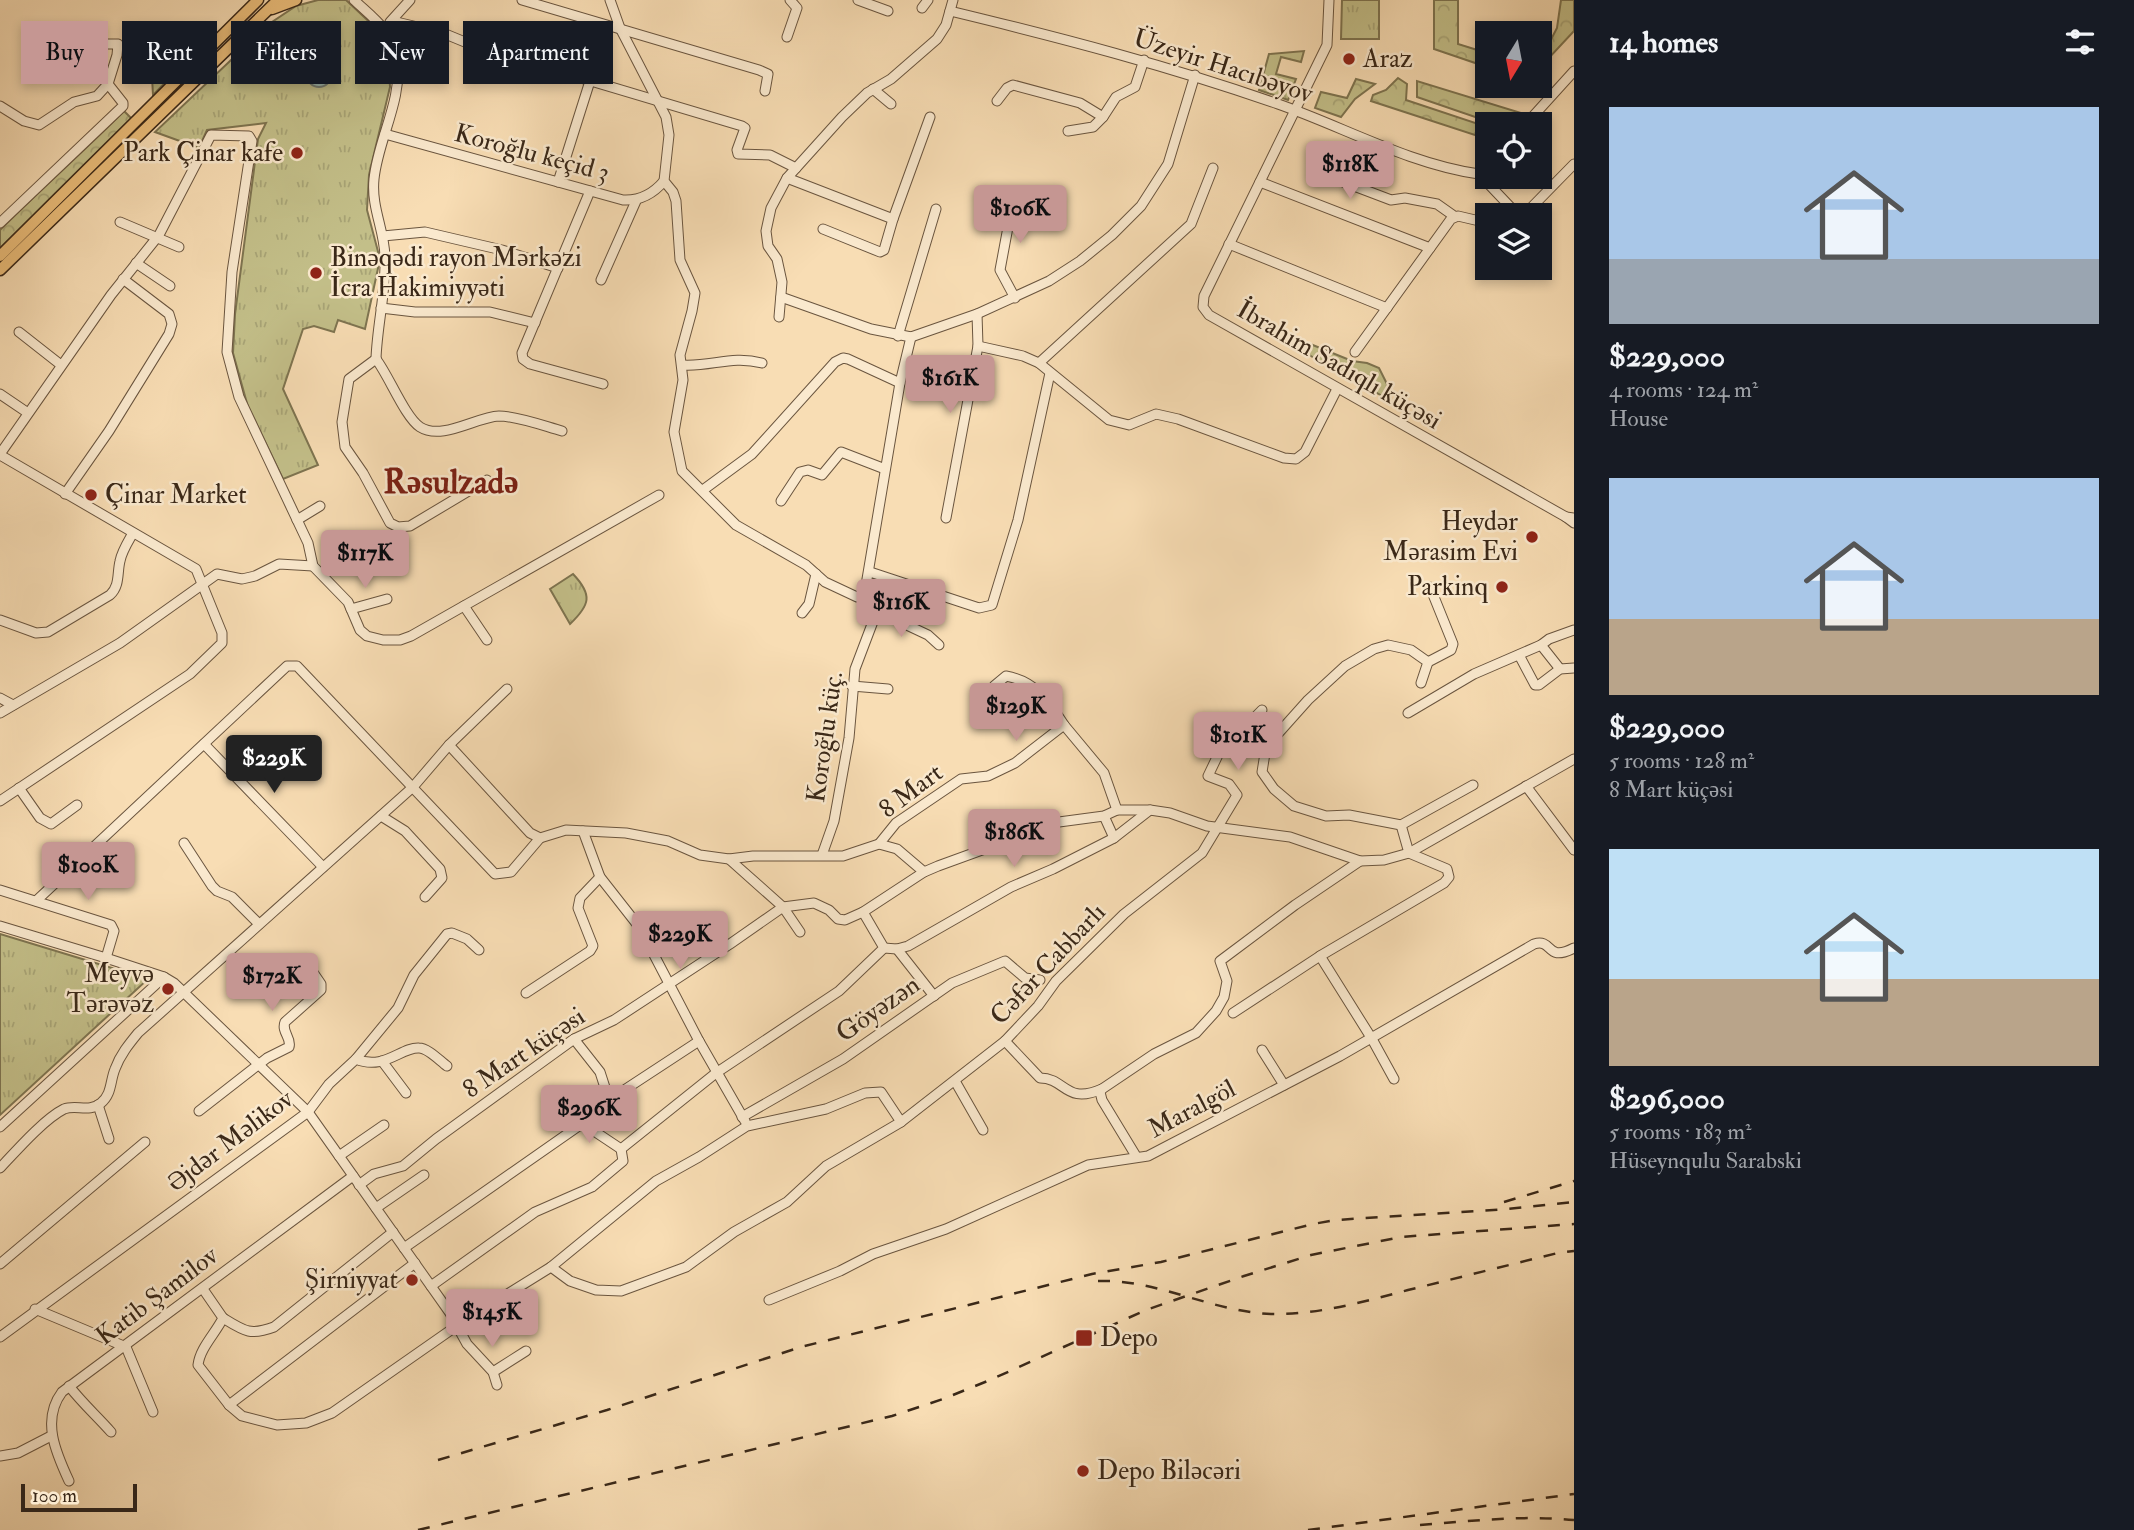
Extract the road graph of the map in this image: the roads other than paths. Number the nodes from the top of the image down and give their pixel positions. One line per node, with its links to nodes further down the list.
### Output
1 (258, 0): 66 (main road)
2 (278, 0): 14 (main road)
3 (296, 0): 14 (main road)
4 (354, 0): 15 (street)
5 (410, 0): 16 (street)
6 (522, 0): 17 (street)
7 (610, 0): 17 (street)
8 (790, 0): 18 (street)
9 (858, 0): 12 (street)
10 (953, 0): 13 (street)
11 (1329, 0): 33 (street, İbrahim Sadıqlı küçəsi)
12 (888, 11)
13 (950, 11): 20 (street, Üzeyir Hacıbəyov); 27 (street)
14 (264, 14): 69 (main road)
15 (376, 21)
16 (392, 21)
17 (620, 28): 28 (street); 29 (street)
18 (787, 37)
19 (108, 44): 23 (street)
20 (1144, 60): 22 (street, Üzeyir Hacıbəyov); 36 (street)
21 (1574, 71): 34 (street)
22 (1195, 75): 33 (street, Üzeyir Hacıbəyov); 74 (street)
23 (108, 84): 32 (street); 59 (street)
24 (397, 84): 38 (street)
25 (589, 84): 46 (street)
26 (600, 84): 29 (street)
27 (873, 89): 31 (street); 40 (street)
28 (765, 91)
29 (659, 101): 40 (street); 45 (street)
30 (997, 101): 36 (street)
31 (891, 104)
32 (0, 106)
33 (1295, 110): 42 (street, Üzeyir Hacıbəyov); 47 (street, İbrahim Sadıqlı küçəsi)
34 (1537, 112)
35 (930, 117): 56 (street)
36 (1103, 117): 37 (street)
37 (1068, 131)
38 (385, 134): 46 (street, Koroğlu keçid 3); 61 (street)
39 (1574, 164): 53 (street)
40 (796, 168): 43 (street)
41 (1213, 169): 87 (street)
42 (1475, 172)
43 (787, 178): 56 (street); 73 (street)
44 (1334, 178): 55 (street)
45 (664, 181): 51 (street, Koroğlu keçid 3); 89 (street)
46 (558, 182): 49 (street, Koroğlu keçid 3)
47 (1260, 182): 63 (street, İbrahim Sadıqlı küçəsi); 65 (street)
48 (1494, 189): 52 (street)
49 (590, 191): 51 (street, Koroğlu keçid 3); 68 (street)
50 (1014, 194): 74 (street)
51 (636, 201): 71 (street)
52 (1506, 203)
53 (1536, 203)
54 (936, 209): 81 (street)
55 (1454, 216): 57 (street); 65 (street)
56 (893, 219): 60 (street)
57 (1475, 220)
58 (120, 222): 62 (street)
59 (0, 223)
60 (824, 229)
61 (383, 236): 68 (street); 75 (street)
62 (156, 239): 64 (street); 67 (street); 106 (street)
63 (1229, 244): 76 (street); 93 (street, İbrahim Sadıqlı küçəsi)
64 (179, 247)
65 (1430, 248): 76 (street)
66 (0, 256)
67 (136, 263): 70 (street); 72 (street)
68 (558, 268): 79 (street)
69 (0, 270)
70 (123, 279): 88 (street); 101 (street)
71 (601, 280)
72 (170, 286)
73 (781, 297): 78 (street); 81 (street)
74 (1015, 298): 77 (street)
75 (381, 308): 79 (street); 85 (street)
76 (1387, 308): 84 (street)
77 (977, 314): 82 (street); 83 (street)
78 (779, 317)
79 (535, 323): 92 (street)
80 (19, 332): 88 (street)
81 (898, 336): 82 (street)
82 (911, 337): 91 (street)
83 (978, 346): 87 (street); 105 (street)
84 (1355, 352)
85 (376, 359): 96 (street); 99 (street)
86 (762, 363): 89 (street)
87 (1039, 363): 90 (street)
88 (61, 365): 95 (street)
89 (682, 365): 100 (street)
90 (1050, 373): 93 (street); 110 (street)
91 (900, 383): 98 (street); 100 (street)
92 (603, 384)
93 (1337, 388): 107 (street, İbrahim Sadıqlı küçəsi)
94 (0, 394): 95 (street)
95 (28, 412): 97 (street)
96 (562, 431)
97 (0, 455): 101 (street)
98 (885, 469): 103 (street); 110 (street)
99 (487, 480)
100 (703, 491): 111 (street)
101 (65, 494): 108 (street)
102 (659, 495): 116 (street)
103 (781, 500)
104 (320, 506): 106 (street)
105 (946, 518)
106 (297, 520): 109 (street)
107 (1571, 520)
108 (132, 533): 112 (street); 120 (street)
109 (313, 566): 112 (street); 117 (street)
110 (870, 572): 114 (street)
111 (816, 574): 114 (street); 119 (street)
112 (203, 583): 135 (street); 146 (street)
113 (1430, 587): 126 (street)
114 (864, 597): 118 (street)
115 (387, 599): 117 (street)
116 (464, 606): 117 (street); 122 (street)
117 (351, 609)
118 (877, 611): 123 (street); 130 (street, Koroğlu küç.)
119 (802, 613)
120 (0, 620)
121 (1574, 630): 124 (street)
122 (487, 640)
123 (939, 645)
124 (1541, 645): 125 (street); 128 (street)
125 (1519, 655): 128 (street); 138 (street)
126 (1428, 662): 129 (street); 153 (street)
127 (1574, 668): 128 (street)
128 (1560, 669)
129 (1420, 683)
130 (852, 686): 132 (street); 162 (street, Koroğlu küç.)
131 (994, 686): 139 (street)
132 (888, 689)
133 (507, 690): 141 (street)
134 (0, 698): 135 (street)
135 (13, 705): 137 (street)
136 (1262, 710): 154 (street, Cəfər Cabbarlı)
137 (0, 713)
138 (1408, 713)
139 (1064, 724): 149 (street); 159 (street, 8 Mart)
140 (204, 744): 145 (street); 165 (street); 170 (street)
141 (449, 745): 145 (street); 156 (street)
142 (1574, 759): 144 (street)
143 (1473, 785): 153 (street)
144 (1526, 786): 160 (street); 161 (street)
145 (413, 787): 151 (street); 156 (street)
146 (19, 788): 147 (street); 148 (street)
147 (0, 801)
148 (77, 805)
149 (1117, 810): 150 (street); 152 (street)
150 (1150, 810): 154 (street); 157 (street)
151 (381, 816): 165 (street); 169 (street)
152 (1104, 816): 157 (street); 166 (street)
153 (1401, 825): 161 (street)
154 (1217, 827): 164 (street); 193 (street, Cəfər Cabbarlı)
155 (583, 831): 156 (street); 163 (street); 167 (street)
156 (540, 838)
157 (1114, 838): 177 (street)
158 (184, 842): 173 (street)
159 (879, 844): 162 (street); 166 (street)
160 (1574, 850)
161 (1409, 853): 164 (street); 180 (street)
162 (822, 855): 163 (street)
163 (729, 859): 171 (street)
164 (1360, 861): 203 (street)
165 (323, 867): 173 (street)
166 (924, 872): 172 (street)
167 (600, 877): 185 (street); 187 (street)
168 (0, 890): 170 (street)
169 (425, 897)
170 (36, 901): 181 (street)
171 (783, 907): 172 (street); 175 (street); 185 (street, 8 Mart küçəsi)
172 (863, 912): 176 (street, Göyəzən)
173 (258, 924): 186 (street)
174 (0, 926): 181 (street)
175 (800, 932)
176 (884, 948): 177 (street); 199 (street, Göyəzən)
177 (897, 948): 188 (street)
178 (1574, 948): 191 (street, Maralgöl)
179 (479, 950): 195 (street, Əjdər Məlikov)
180 (1320, 957): 189 (street); 191 (street)
181 (106, 958): 183 (street)
182 (308, 965): 197 (street)
183 (164, 977): 186 (street); 213 (street)
184 (1040, 980): 188 (street, Göyəzən)
185 (670, 984): 190 (street, 8 Mart küçəsi); 192 (street)
186 (182, 992): 197 (street); 206 (street)
187 (527, 993)
188 (934, 996): 210 (street, Göyəzən)
189 (1233, 1013)
190 (574, 1039): 205 (street); 223 (street, 8 Mart küçəsi)
191 (1372, 1039): 200 (street); 202 (street, Maralgöl)
192 (699, 1041): 199 (street); 205 (street)
193 (1005, 1041): 201 (street, Cəfər Cabbarlı); 203 (street)
194 (1262, 1050): 202 (street)
195 (356, 1059): 196 (street); 208 (street, Əjdər Məlikov)
196 (383, 1061): 198 (street); 204 (street)
197 (260, 1066): 207 (street); 208 (street)
198 (447, 1066)
199 (716, 1073): 210 (street); 217 (street, Göyəzən)
200 (1394, 1079)
201 (955, 1081): 211 (street, Cəfər Cabbarlı); 214 (street)
202 (1284, 1085): 219 (street, Maralgöl)
203 (1102, 1089): 219 (street)
204 (407, 1093)
205 (609, 1100): 209 (street)
206 (98, 1105): 215 (street); 220 (street)
207 (199, 1111)
208 (308, 1112): 218 (street); 233 (street, Əjdər Məlikov)
209 (593, 1116): 217 (street); 226 (street)
210 (745, 1121): 211 (street); 229 (street)
211 (901, 1122): 229 (street, Cəfər Cabbarlı)
212 (384, 1125): 218 (street)
213 (0, 1127)
214 (983, 1130)
215 (109, 1139)
216 (145, 1142): 228 (street)
217 (621, 1149): 230 (street)
218 (339, 1156): 222 (street)
219 (1136, 1156): 232 (street, Maralgöl)
220 (0, 1168)
221 (424, 1175): 224 (street)
222 (353, 1176): 223 (street); 231 (street, Katib Şamilov)
223 (359, 1185): 224 (street)
224 (376, 1208): 225 (street)
225 (393, 1232): 226 (street); 234 (street)
226 (404, 1248): 227 (street)
227 (415, 1263): 230 (street); 242 (street)
228 (0, 1264)
229 (551, 1267): 235 (street)
230 (431, 1286): 235 (street)
231 (203, 1289): 234 (street); 237 (street, Katib Şamilov)
232 (769, 1300)
233 (34, 1309): 236 (street, Əjdər Məlikov); 237 (street)
234 (223, 1318): 242 (street)
235 (458, 1325): 239 (street); 242 (street)
236 (2, 1331)
237 (126, 1347): 241 (street, Katib Şamilov); 243 (street)
238 (526, 1351): 239 (street)
239 (493, 1372): 240 (street)
240 (497, 1385)
241 (69, 1387): 244 (street); 245 (street, Katib Şamilov)
242 (229, 1405)
243 (153, 1412)
244 (111, 1432)
245 (51, 1436): 246 (street); 247 (street, Katib Şamilov)
246 (0, 1456)
247 (69, 1481)

